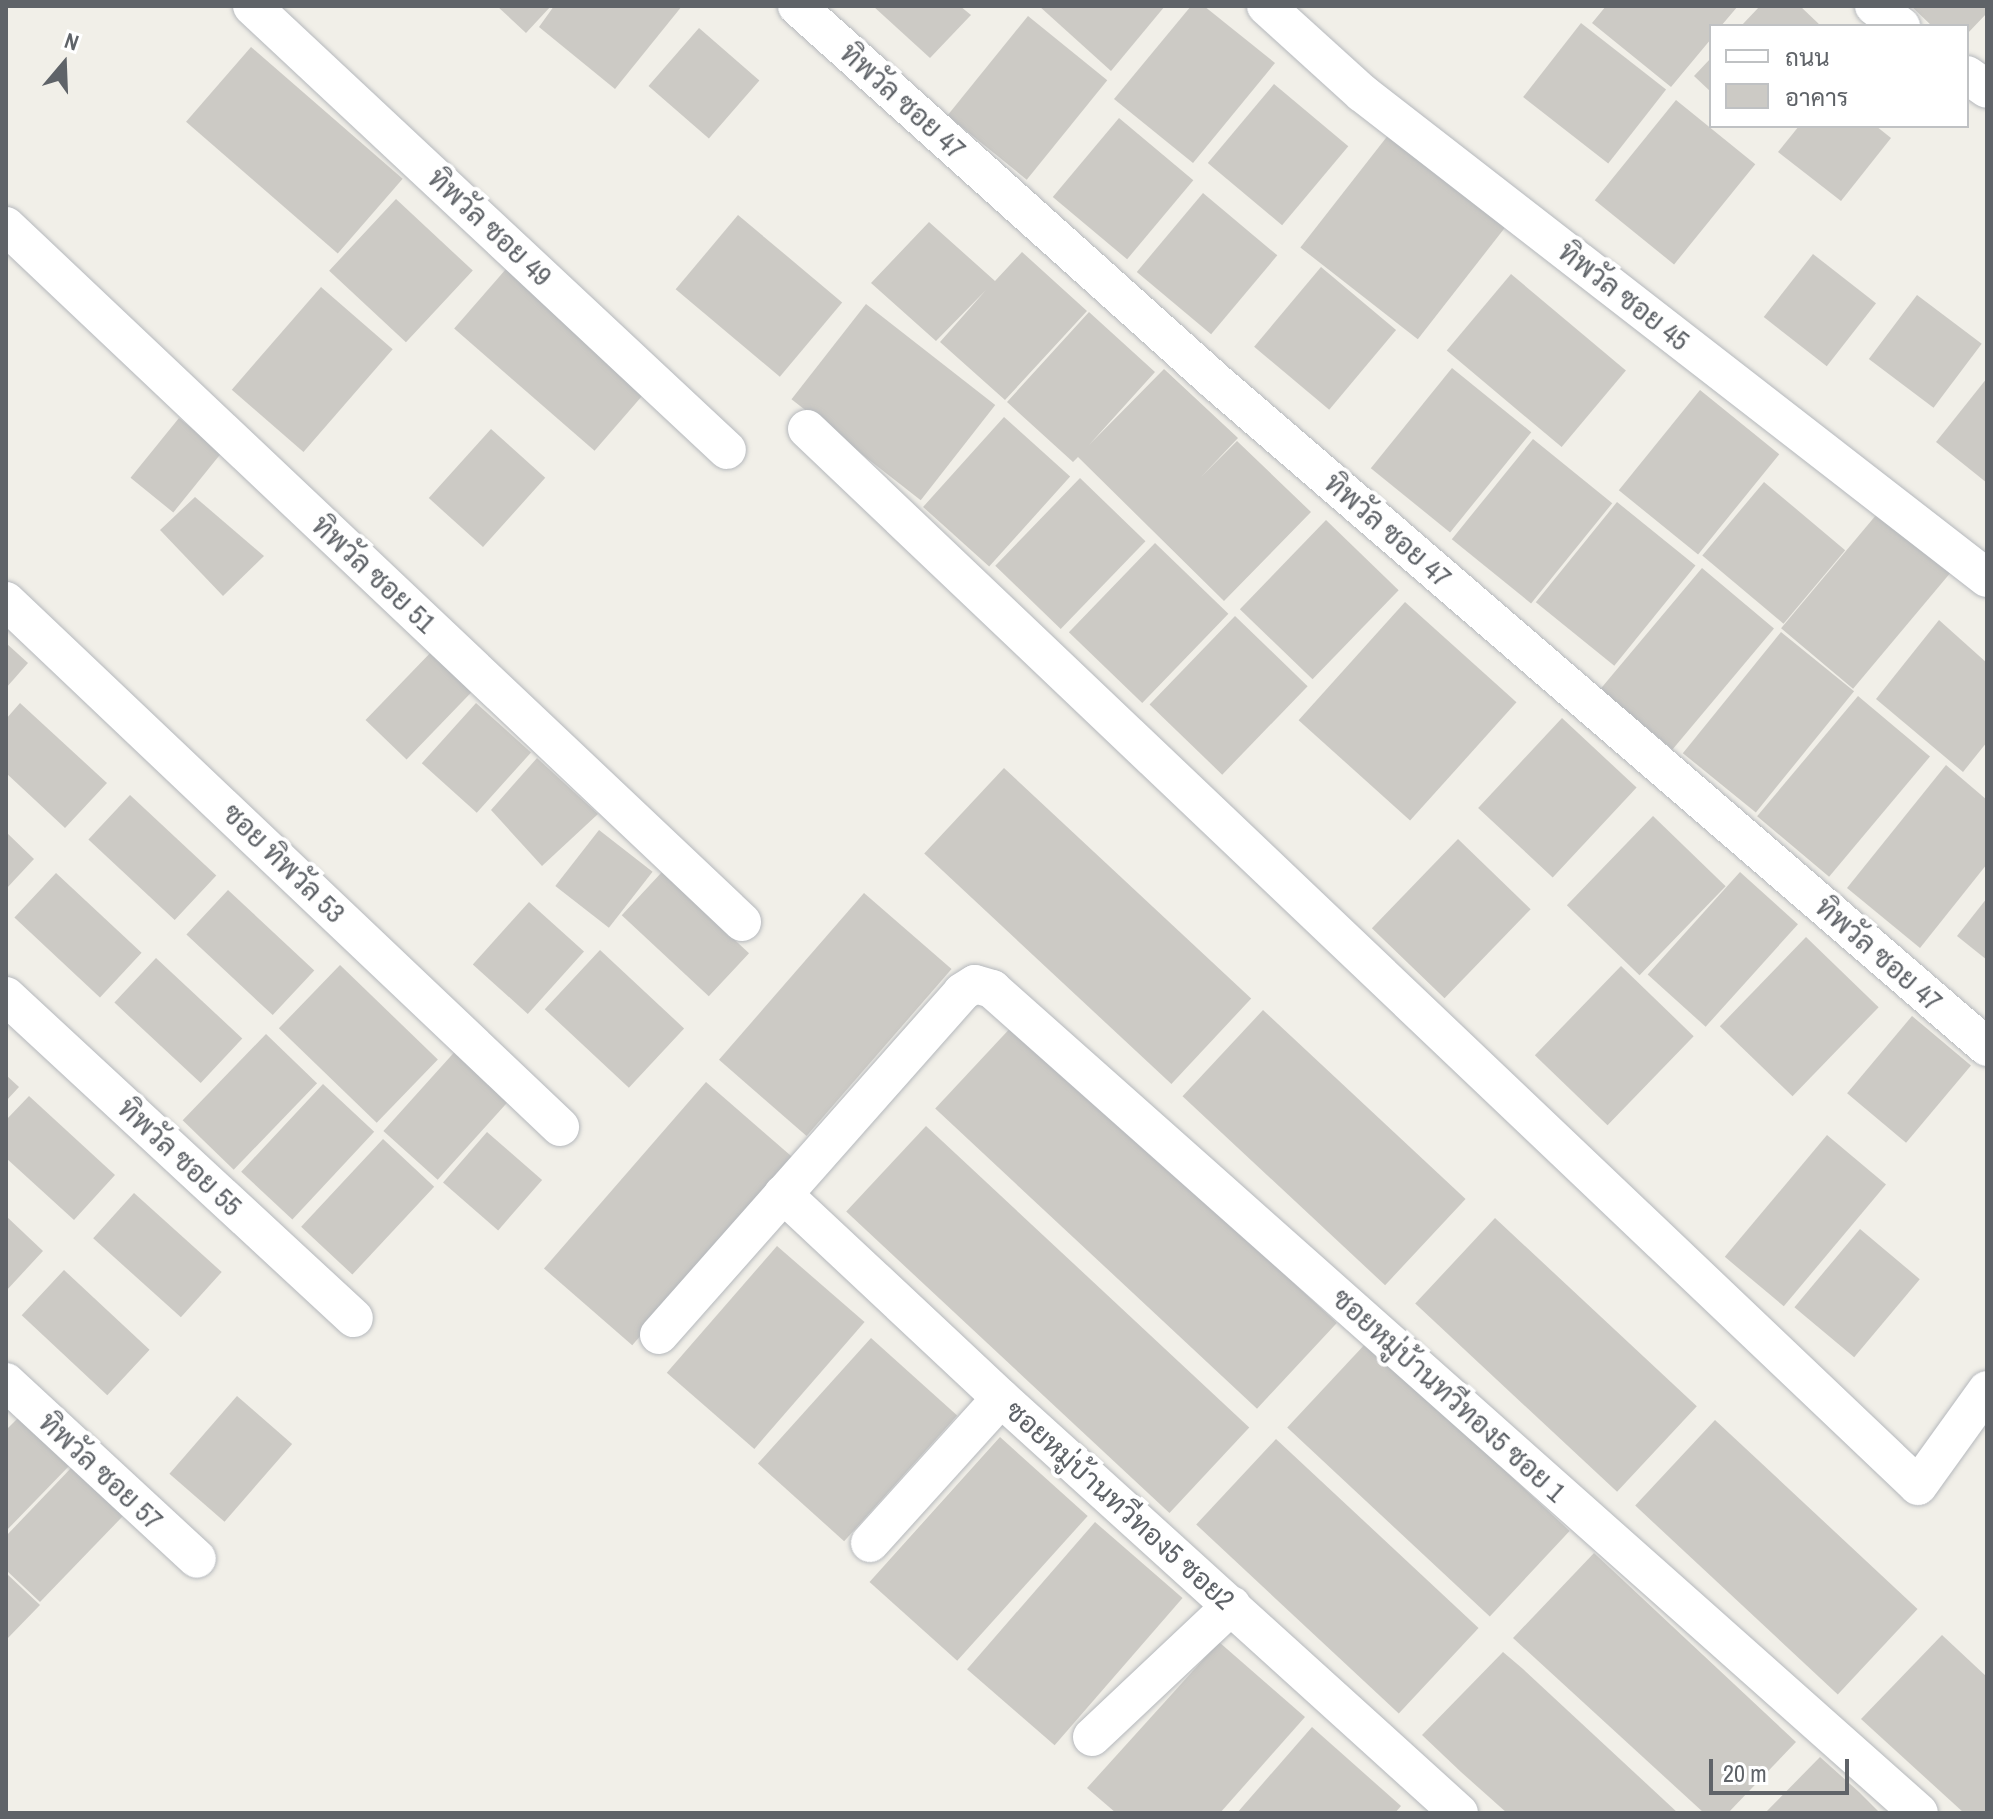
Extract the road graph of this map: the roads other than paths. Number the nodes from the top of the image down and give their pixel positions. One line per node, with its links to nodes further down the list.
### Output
1 (252, 6): 10 (street, ทิพวัล ซอย 49)
2 (797, 6): 15 (street, ทิพวัล ซอย 47)
3 (1266, 6): 11 (street, ทิพวัล ซอย 45)
4 (1874, 6): 5 (street)
5 (1898, 24)
6 (1969, 76): 7 (street)
7 (1987, 89)
8 (6, 226): 13 (street, ทิพวัล ซอย 51)
9 (807, 429): 21 (street)
10 (727, 450)
11 (1987, 578)
12 (6, 601): 16 (street, ซอย ทิพวัล 53)
13 (742, 922)
14 (6, 996): 18 (street, ทิพวัล ซอย 55)
15 (1987, 1047)
16 (560, 1127)
17 (783, 1194): 19 (street); 22 (street, ซอยหมู่บ้านทวีทอง5 ซอย2); 28 (street, ซอยหมู่บ้านทวีทอง5 ซอย 1)
18 (354, 1318)
19 (659, 1335)
20 (6, 1382): 24 (street, ทิพวัล ซอย 57)
21 (1987, 1390)
22 (1001, 1398): 23 (street); 25 (street, ซอยหมู่บ้านทวีทอง5 ซอย2)
23 (870, 1543)
24 (197, 1559)
25 (1232, 1605): 26 (street); 27 (street, ซอยหมู่บ้านทวีทอง5 ซอย2)
26 (1092, 1737)
27 (1447, 1809)
28 (1919, 1813)

